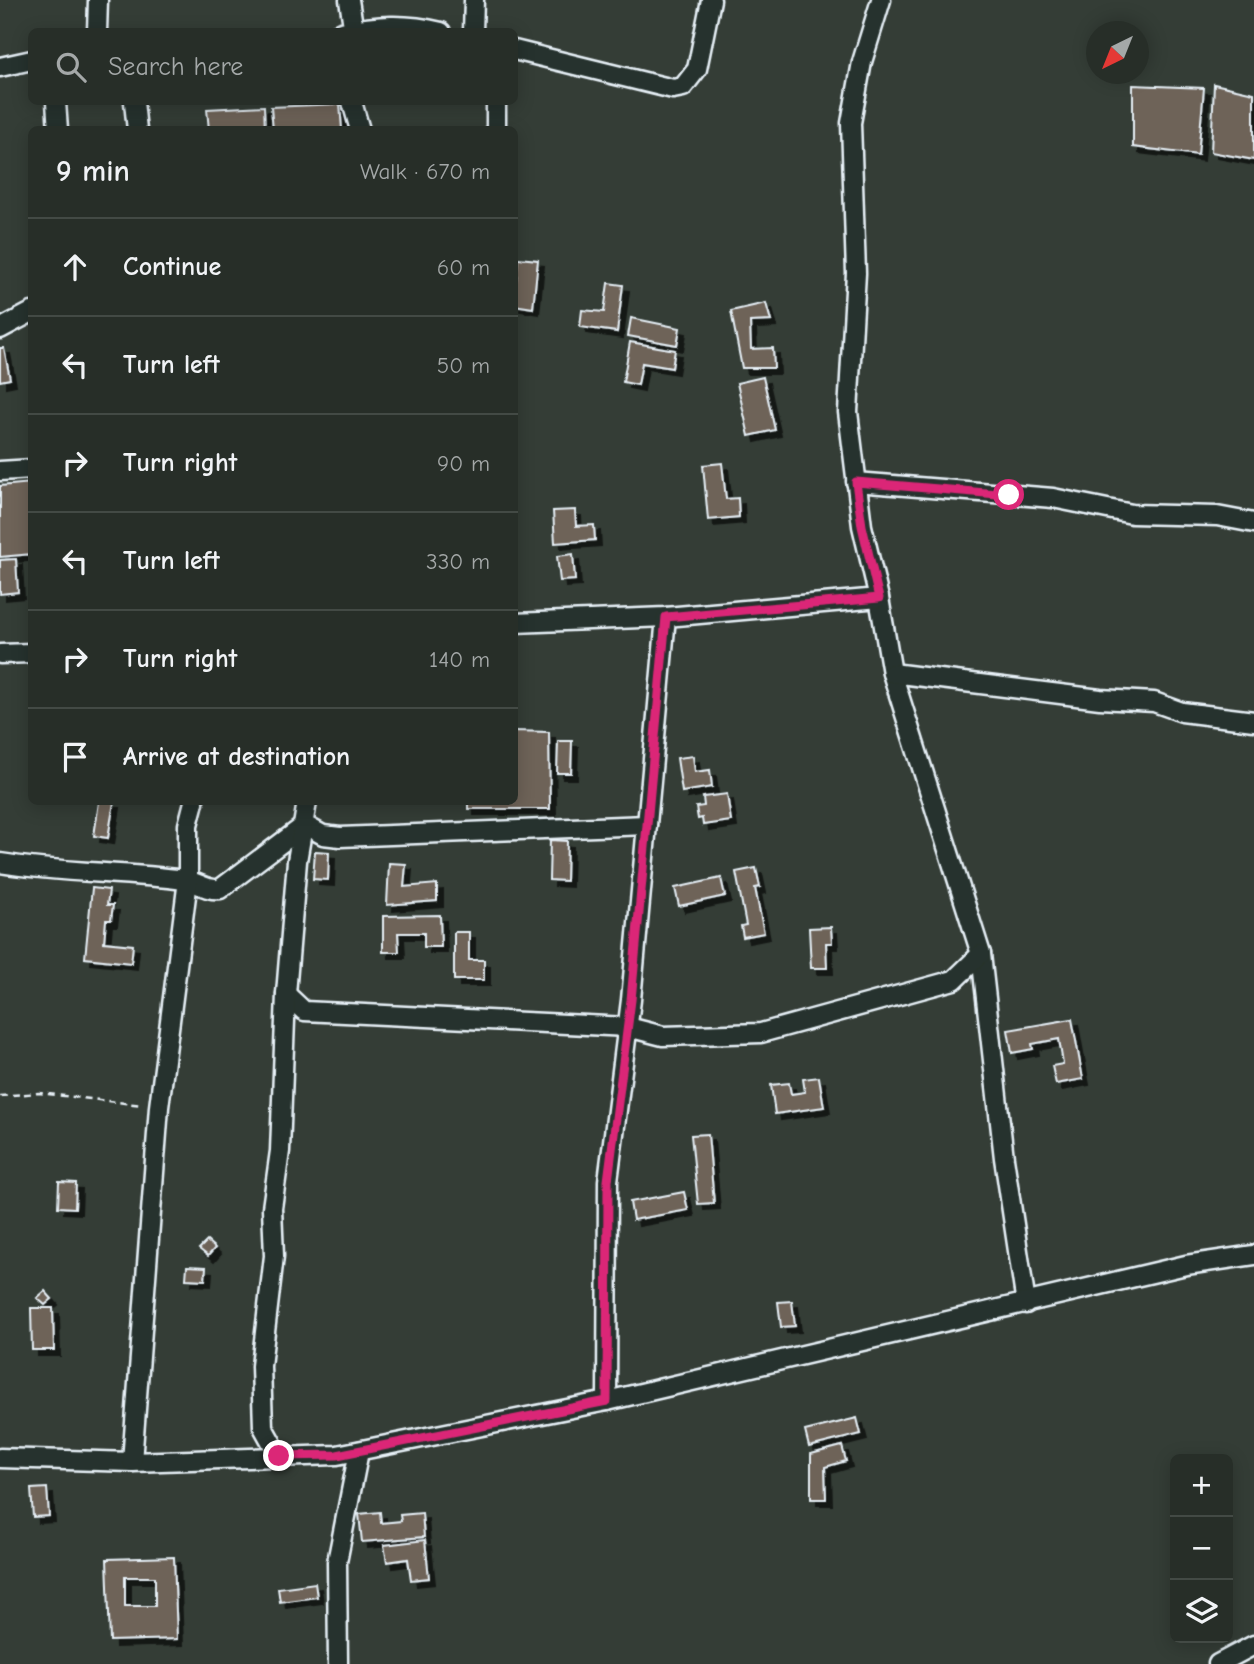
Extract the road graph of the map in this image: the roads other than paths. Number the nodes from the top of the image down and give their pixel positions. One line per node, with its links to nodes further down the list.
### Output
1 (98, 0): 6 (street)
2 (349, 0): 7 (street)
3 (474, 0): 10 (street)
4 (710, 0): 11 (street)
5 (881, 0): 26 (street)
6 (97, 28)
7 (350, 28)
8 (376, 28): 9 (street)
9 (426, 28)
10 (473, 28)
11 (518, 51)
12 (28, 61): 13 (street)
13 (0, 67)
14 (56, 105): 18 (street)
15 (134, 105): 19 (street)
16 (353, 105): 20 (street)
17 (496, 105): 21 (street)
18 (58, 126)
19 (137, 126)
20 (359, 126)
21 (496, 126)
22 (28, 314): 23 (street)
23 (0, 329)
24 (28, 469): 25 (street)
25 (0, 471)
26 (856, 482): 27 (street); 28 (street)
27 (1254, 523)
28 (879, 598): 29 (street); 33 (street)
29 (666, 617): 30 (street); 38 (street)
30 (518, 623)
31 (28, 653): 32 (street)
32 (0, 654)
33 (892, 673): 34 (street); 41 (street)
34 (1254, 720)
35 (193, 805): 40 (street)
36 (307, 805): 37 (street)
37 (305, 825): 38 (street); 40 (street); 42 (street)
38 (647, 825): 43 (street)
39 (0, 863): 40 (street)
40 (188, 880): 50 (street)
41 (981, 954): 43 (street); 45 (street)
42 (286, 994): 43 (street); 48 (street)
43 (628, 1027): 46 (street)
44 (1254, 1255): 45 (street)
45 (1026, 1304): 46 (street)
46 (607, 1401): 47 (street)
47 (359, 1451): 48 (street); 52 (street)
48 (279, 1456): 50 (street)
49 (0, 1458): 50 (street)
50 (132, 1462)
51 (1254, 1645): 53 (street)
52 (338, 1664)
53 (1218, 1664)

